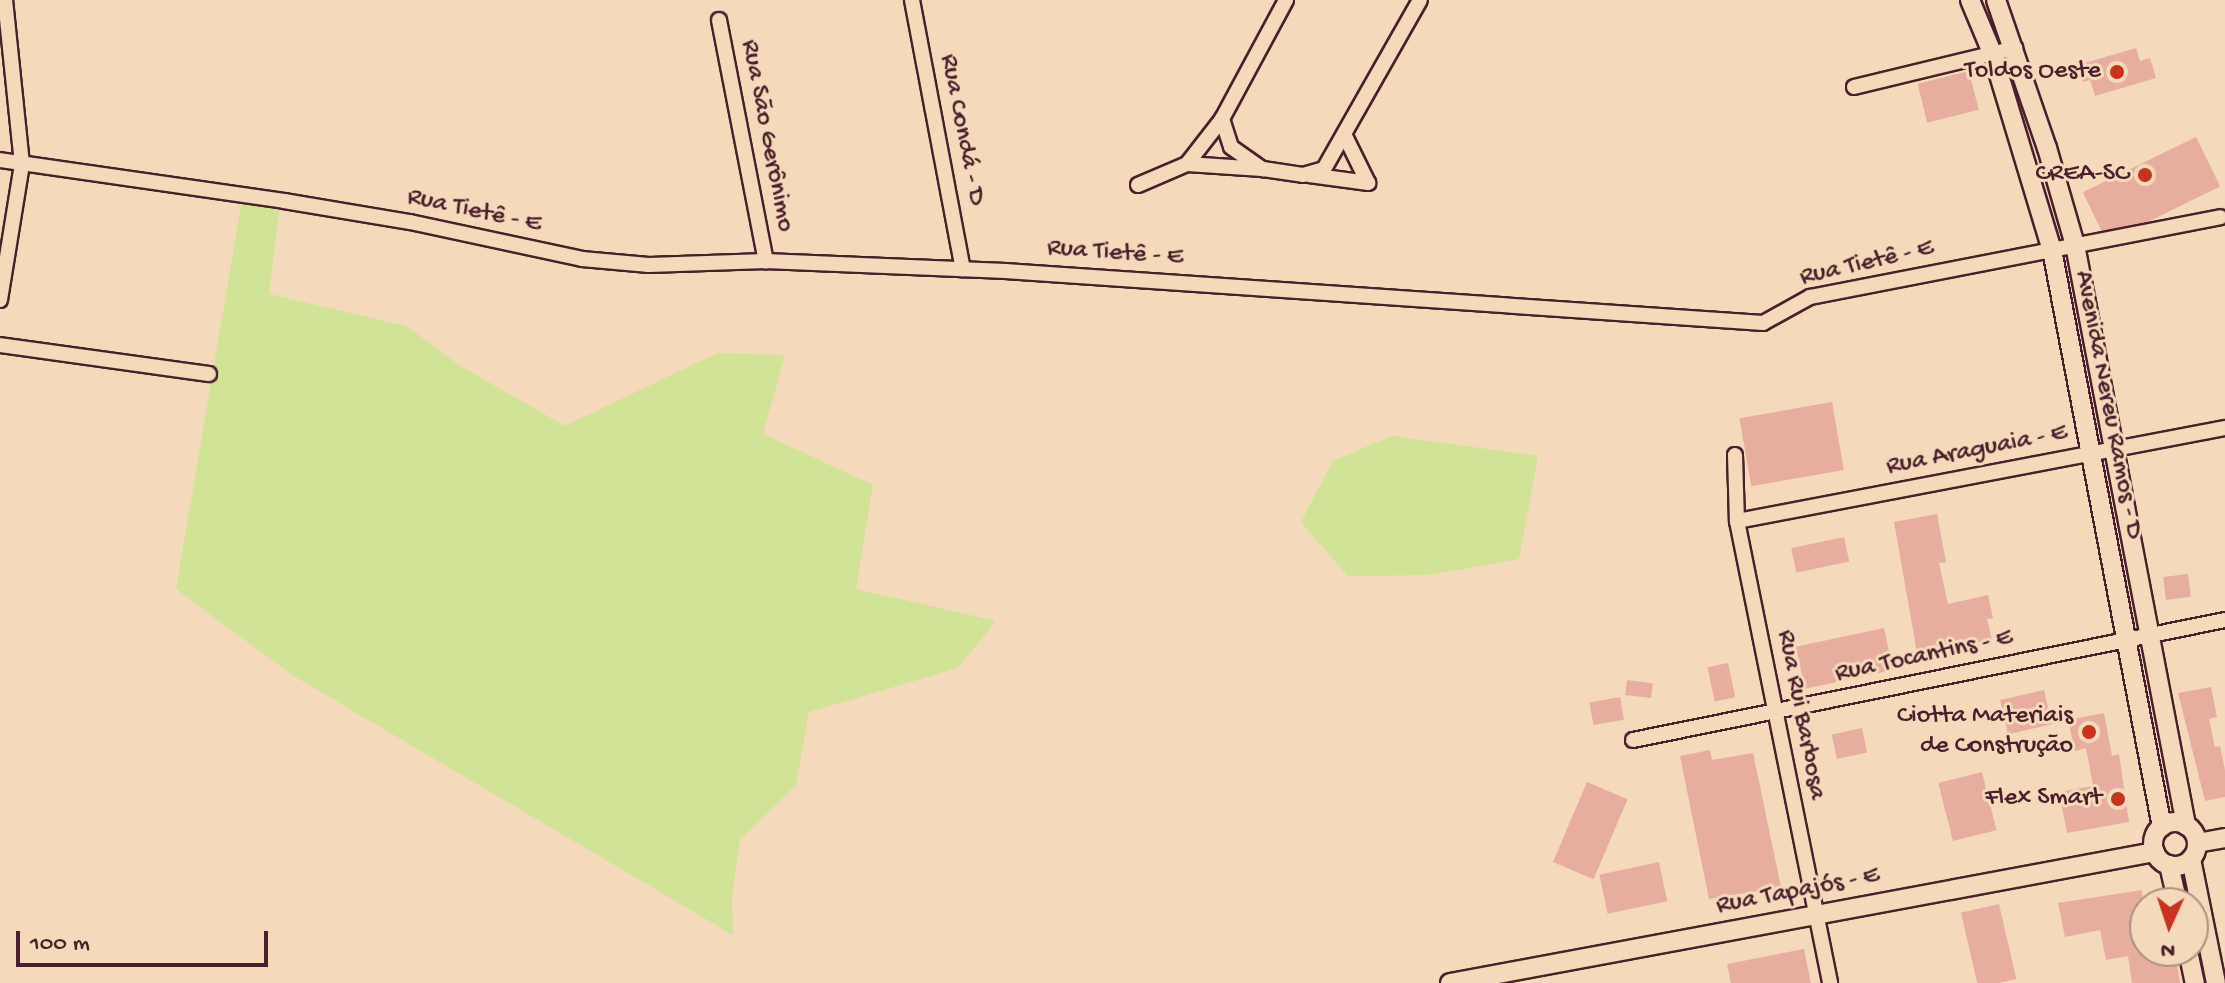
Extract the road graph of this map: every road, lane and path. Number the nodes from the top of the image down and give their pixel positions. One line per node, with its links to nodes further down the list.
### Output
1 (5, 0): 14 (street)
2 (912, 0): 23 (street, Rua Condá - D)
3 (1286, 0): 11 (street)
4 (1420, 0): 12 (street)
5 (1970, 0): 9 (street, Avenida Nereu Ramos - D)
6 (1996, 0): 8 (street, Avenida Nereu Ramos - D)
7 (719, 20): 22 (street, Rua São Gerônimo)
8 (2015, 48): 9 (street); 20 (street, Avenida Nereu Ramos - D)
9 (1993, 55): 10 (street); 21 (street, Avenida Nereu Ramos - D)
10 (1854, 87)
11 (1222, 119): 15 (street); 16 (street)
12 (1345, 136): 17 (street); 17 (street)
13 (0, 160): 14 (street, Rua Tietê - E)
14 (22, 164): 22 (street, Rua Tietê - E); 24 (street)
15 (1187, 164): 16 (street); 18 (street)
16 (1263, 169): 17 (street)
17 (1303, 175)
18 (1138, 185)
19 (2220, 217): 20 (street, Rua Tietê - E)
20 (2075, 245): 21 (street, Rua Tietê - E); 28 (street, Avenida Nereu Ramos - D)
21 (2052, 250): 23 (street, Rua Tietê - E); 30 (street, Avenida Nereu Ramos - D)
22 (766, 261): 23 (street, Rua Tietê - E)
23 (963, 269)
24 (0, 300)
25 (0, 345): 26 (street)
26 (209, 374)
27 (2225, 428): 28 (street, Rua Araguaia - E)
28 (2114, 450): 30 (street, Rua Araguaia - E); 33 (street, Avenida Nereu Ramos - D)
29 (1735, 455): 31 (street, Rua Rui Barbosa)
30 (2090, 455): 31 (street, Rua Araguaia - E); 34 (street, Avenida Nereu Ramos - D)
31 (1737, 521): 35 (street, Rua Rui Barbosa)
32 (2225, 620): 33 (street, Rua Tocantins - E)
33 (2149, 635): 34 (street, Rua Tocantins - E); 37 (street, Avenida Nereu Ramos - D)
34 (2125, 639): 35 (street, Rua Tocantins - E); 38 (street, Avenida Nereu Ramos - D)
35 (1775, 712): 36 (street, Rua Tocantins - E); 44 (street, Rua Rui Barbosa)
36 (1633, 740)
37 (2186, 825): 38 (street); 40 (street)
38 (2162, 827): 41 (street)
39 (2225, 838): 40 (street)
40 (2194, 851): 42 (street); 48 (street)
41 (2155, 852): 42 (street); 44 (street, Rua Tapajós - E)
42 (2169, 865): 43 (street)
43 (2174, 887)
44 (1816, 915): 45 (street, Rua Tapajós - E); 47 (street, Rua Rui Barbosa)
45 (1487, 980): 46 (street, Rua Tapajós - E)
46 (1458, 982)
47 (1830, 983)
48 (2216, 983)

